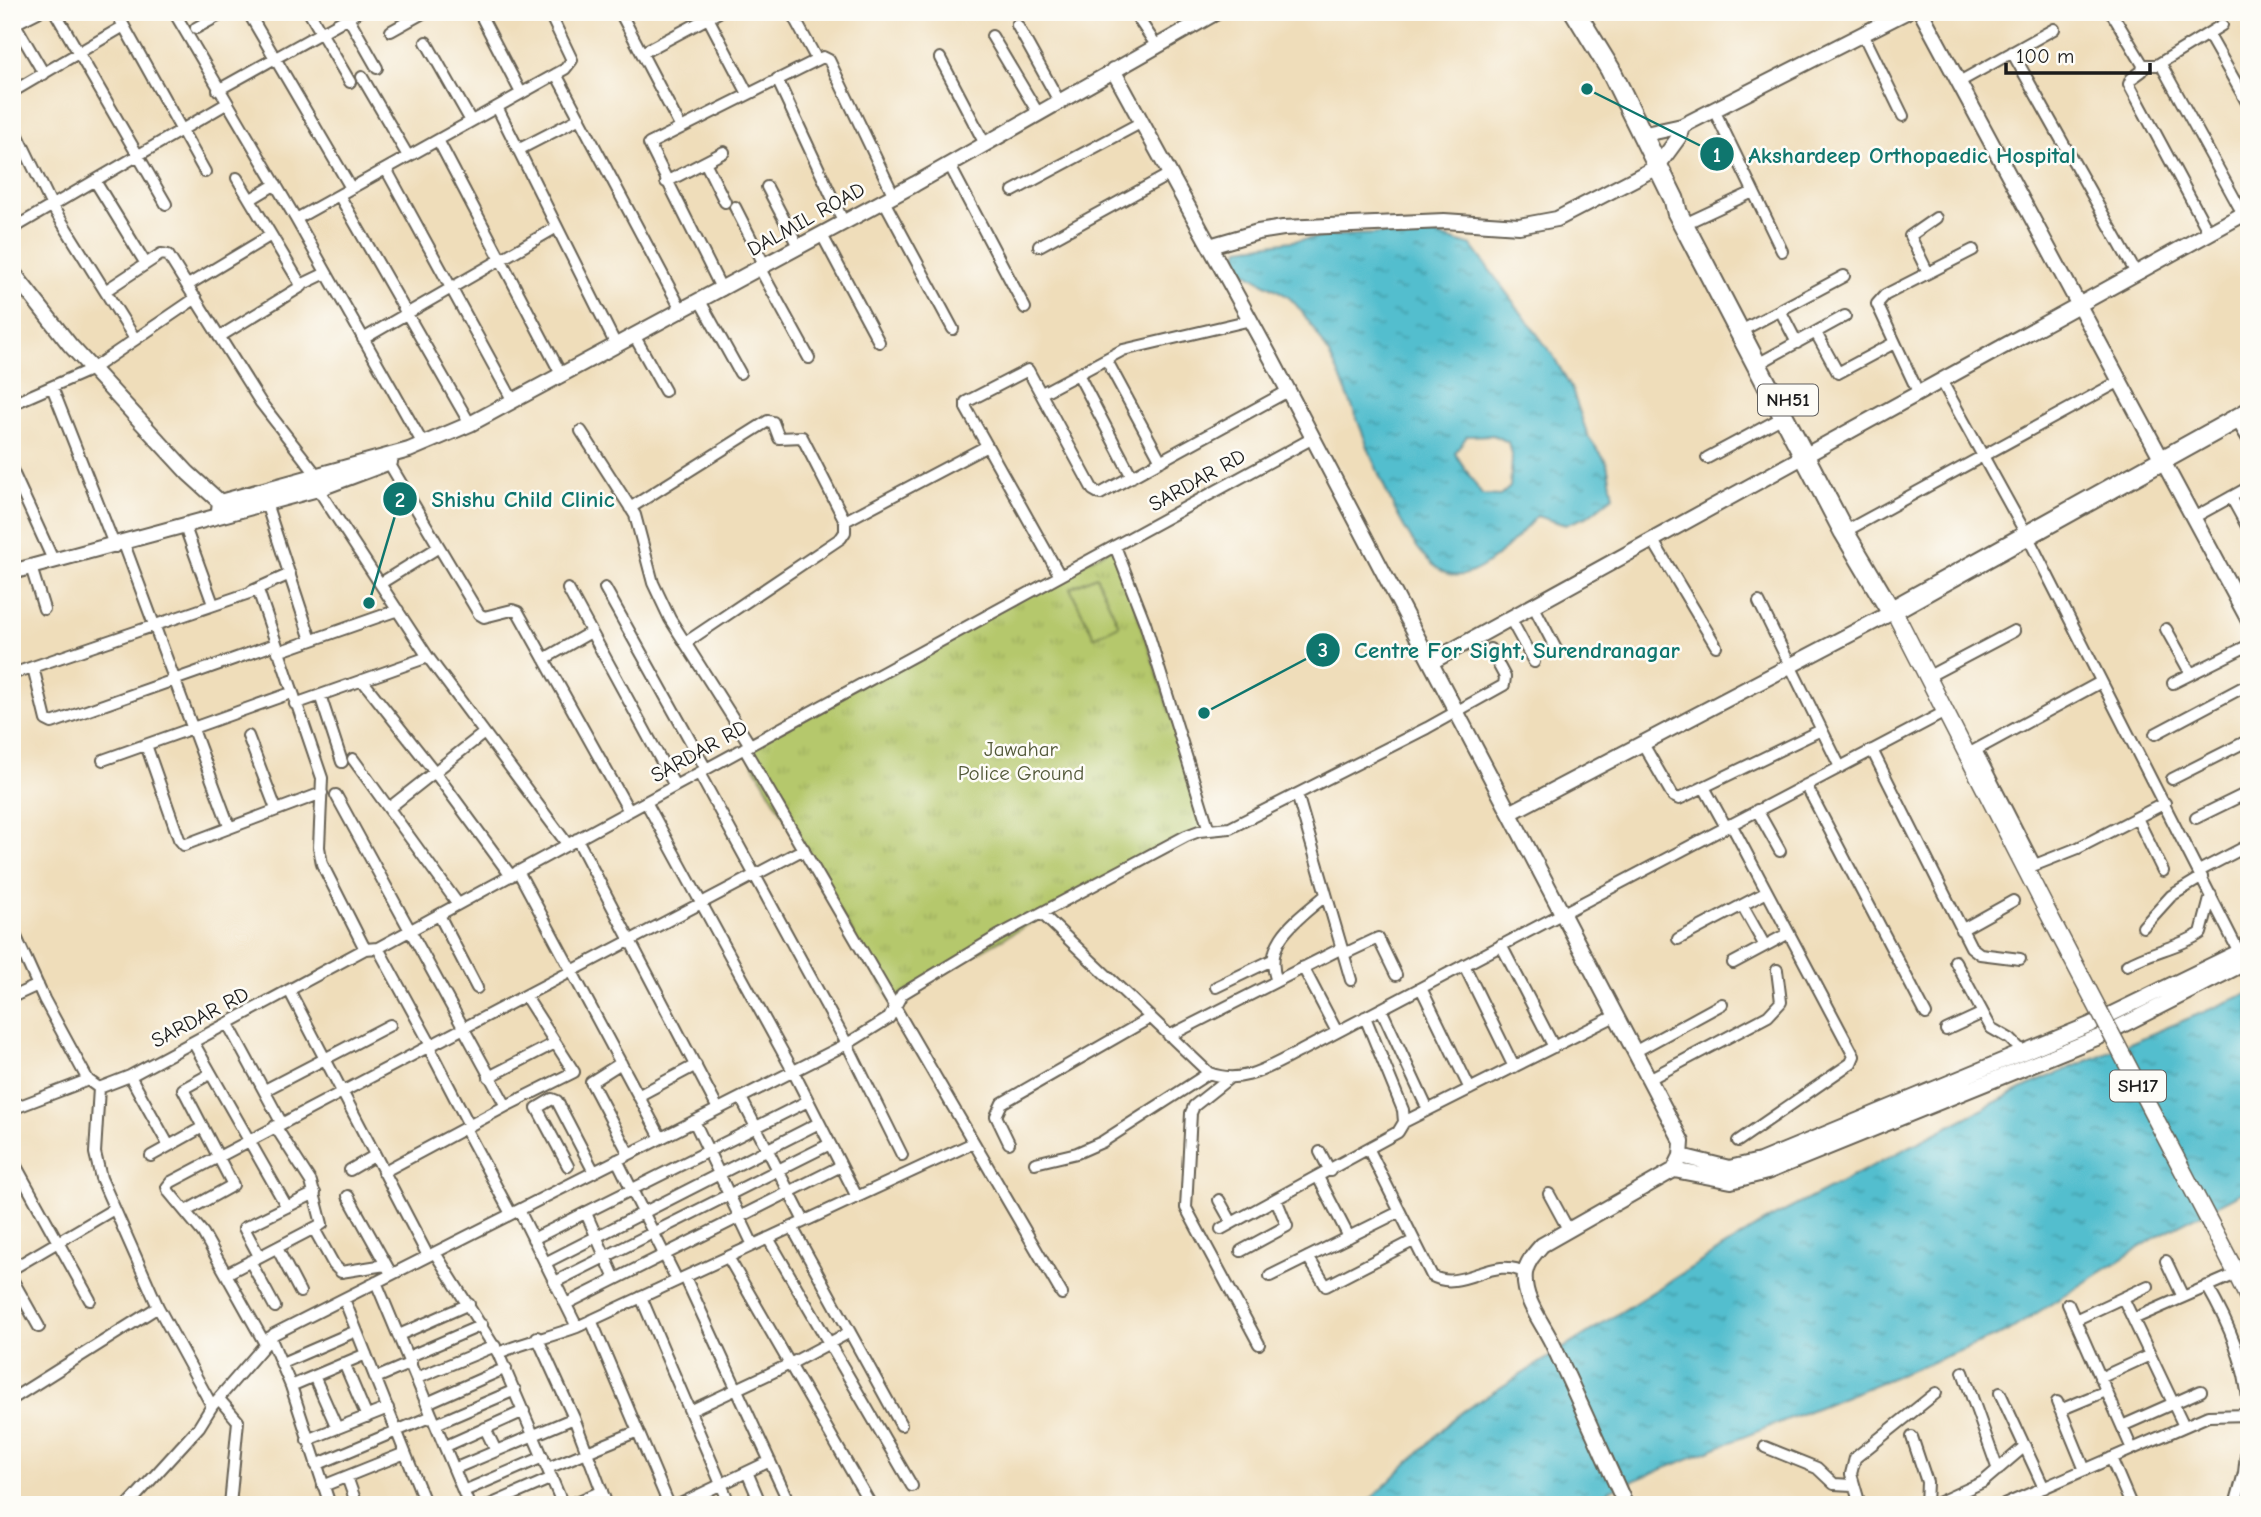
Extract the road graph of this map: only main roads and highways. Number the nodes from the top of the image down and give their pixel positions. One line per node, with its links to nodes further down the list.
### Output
1 (1578, 13): 2 (highway, NH51)
2 (1743, 329): 4 (highway, NH51); 4 (highway, NH51)
3 (2247, 426): 5 (highway)
4 (1809, 452): 5 (highway, NH51)
5 (1895, 612): 6 (main road, SH17, bridge)
6 (2239, 1273): 7 (main road, SH17)
7 (2249, 1300)

